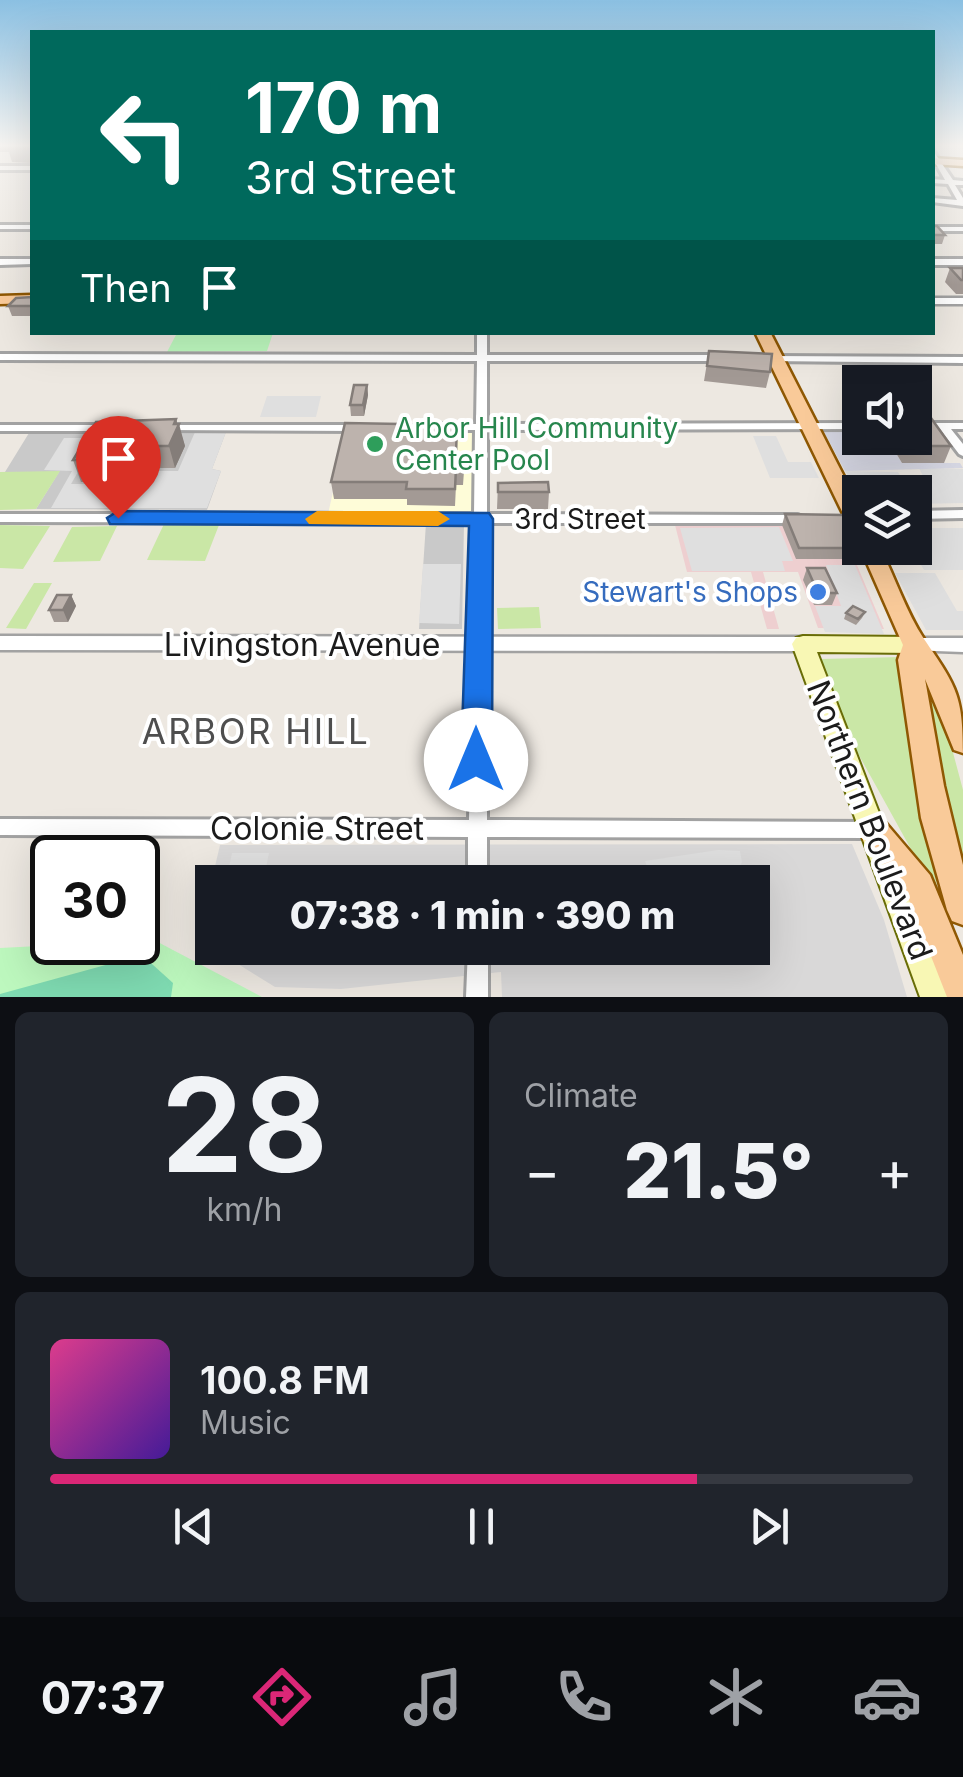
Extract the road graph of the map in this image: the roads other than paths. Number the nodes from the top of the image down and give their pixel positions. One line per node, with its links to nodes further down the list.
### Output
1 (935, 200): 2 (street)
2 (962, 203)
3 (30, 227): 4 (street)
4 (0, 228)
5 (935, 228): 6 (street)
6 (963, 228)
7 (0, 262): 8 (street)
8 (30, 262)
9 (935, 262): 10 (street)
10 (963, 262)
11 (30, 297): 12 (main road)
12 (0, 300)
13 (935, 301): 14 (street)
14 (963, 301)
15 (482, 335): 17 (street)
16 (763, 335): 20 (main road)
17 (482, 356): 18 (street); 19 (street); 27 (street)
18 (0, 357)
19 (746, 358)
20 (770, 358): 21 (street); 22 (main road)
21 (963, 360)
22 (809, 426): 23 (street); 27 (street); 34 (main road)
23 (842, 426)
24 (932, 426): 25 (street)
25 (943, 426): 26 (street); 33 (street)
26 (963, 426)
27 (482, 427): 32 (street); 38 (street)
28 (0, 428): 29 (street)
29 (117, 428)
30 (150, 428): 31 (street)
31 (376, 428)
32 (432, 428)
33 (963, 452)
34 (842, 496)
35 (963, 514): 36 (street)
36 (932, 515)
37 (0, 518): 38 (street, 3rd Street)
38 (481, 519): 39 (street, 3rd Street); 43 (street)
39 (823, 519)
40 (878, 565): 44 (main road)
41 (0, 643): 43 (street, Livingston Avenue)
42 (804, 644): 43 (street, Livingston Avenue); 44 (main road, Livingston Avenue); 49 (main road, Northern Boulevard)
43 (478, 645): 48 (street)
44 (915, 645): 45 (street, Livingston Avenue); 46 (main road); 51 (main road)
45 (963, 645)
46 (961, 734)
47 (0, 827): 48 (street, Colonie Street)
48 (476, 829): 49 (street, Colonie Street); 50 (street)
49 (874, 830): 53 (main road); 55 (main road, Northern Boulevard)
50 (477, 865)
51 (963, 910)
52 (478, 965): 54 (street)
53 (963, 996)
54 (477, 997)
55 (935, 997)

